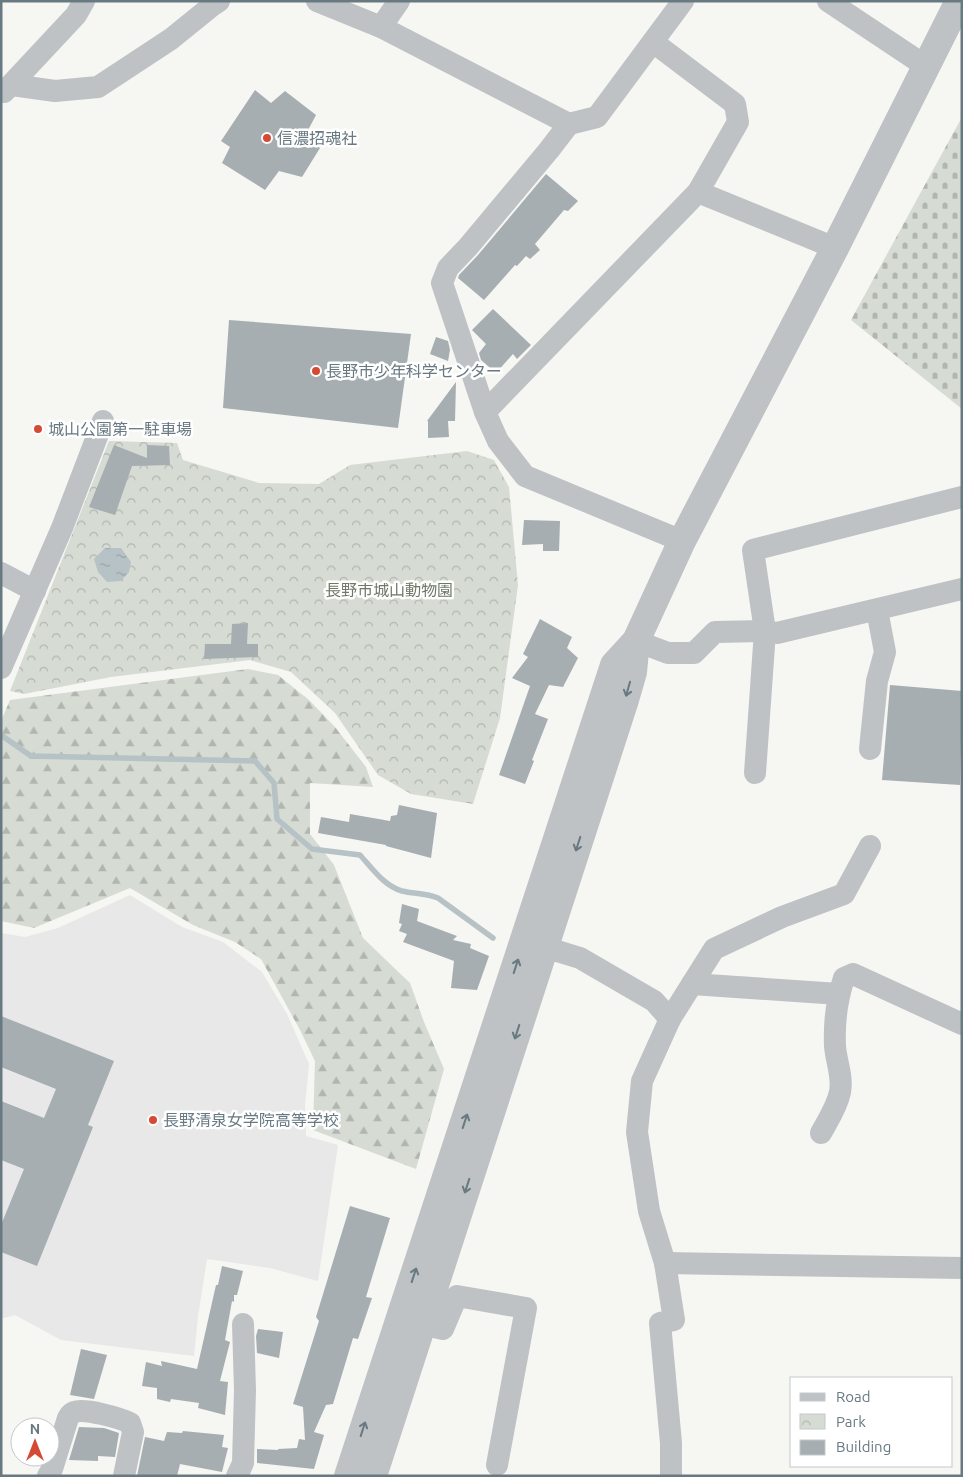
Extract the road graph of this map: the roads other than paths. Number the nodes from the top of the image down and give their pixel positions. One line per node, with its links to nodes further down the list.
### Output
1 (84, 1): 11 (street)
2 (219, 1): 11 (street)
3 (317, 1): 8 (street)
4 (399, 1): 8 (street)
5 (683, 1): 9 (street)
6 (828, 1): 10 (street)
7 (959, 1): 10 (street)
8 (381, 28): 12 (street)
9 (653, 42): 12 (street); 13 (street)
10 (927, 67): 14 (street)
11 (7, 90)
12 (569, 124): 15 (street)
13 (698, 192): 14 (street); 15 (street)
14 (835, 248): 18 (street)
15 (485, 412): 18 (street)
16 (103, 421): 21 (street)
17 (962, 497): 23 (street)
18 (682, 541): 24 (street)
19 (1, 573): 21 (street)
20 (962, 589): 22 (street)
21 (36, 591): 25 (street)
22 (877, 610): 23 (street); 26 (street)
23 (765, 631): 24 (street); 27 (street)
24 (636, 641): 29 (street, one-way to 29); 43 (street, one-way to 24)
25 (4, 661)
26 (870, 749)
27 (755, 773)
28 (870, 846): 30 (street)
29 (544, 947): 32 (street); 38 (street, one-way to 38)
30 (692, 984): 31 (street); 32 (street)
31 (839, 994): 33 (street); 34 (street)
32 (670, 1019): 35 (street)
33 (962, 1024)
34 (821, 1133)
35 (665, 1263): 36 (street); 45 (street)
36 (962, 1268)
37 (243, 1324): 42 (street)
38 (422, 1324): 39 (street); 44 (street)
39 (497, 1466)
40 (48, 1476): 41 (street)
41 (124, 1476)
42 (237, 1476)
43 (348, 1476)
44 (373, 1476)
45 (671, 1476)

